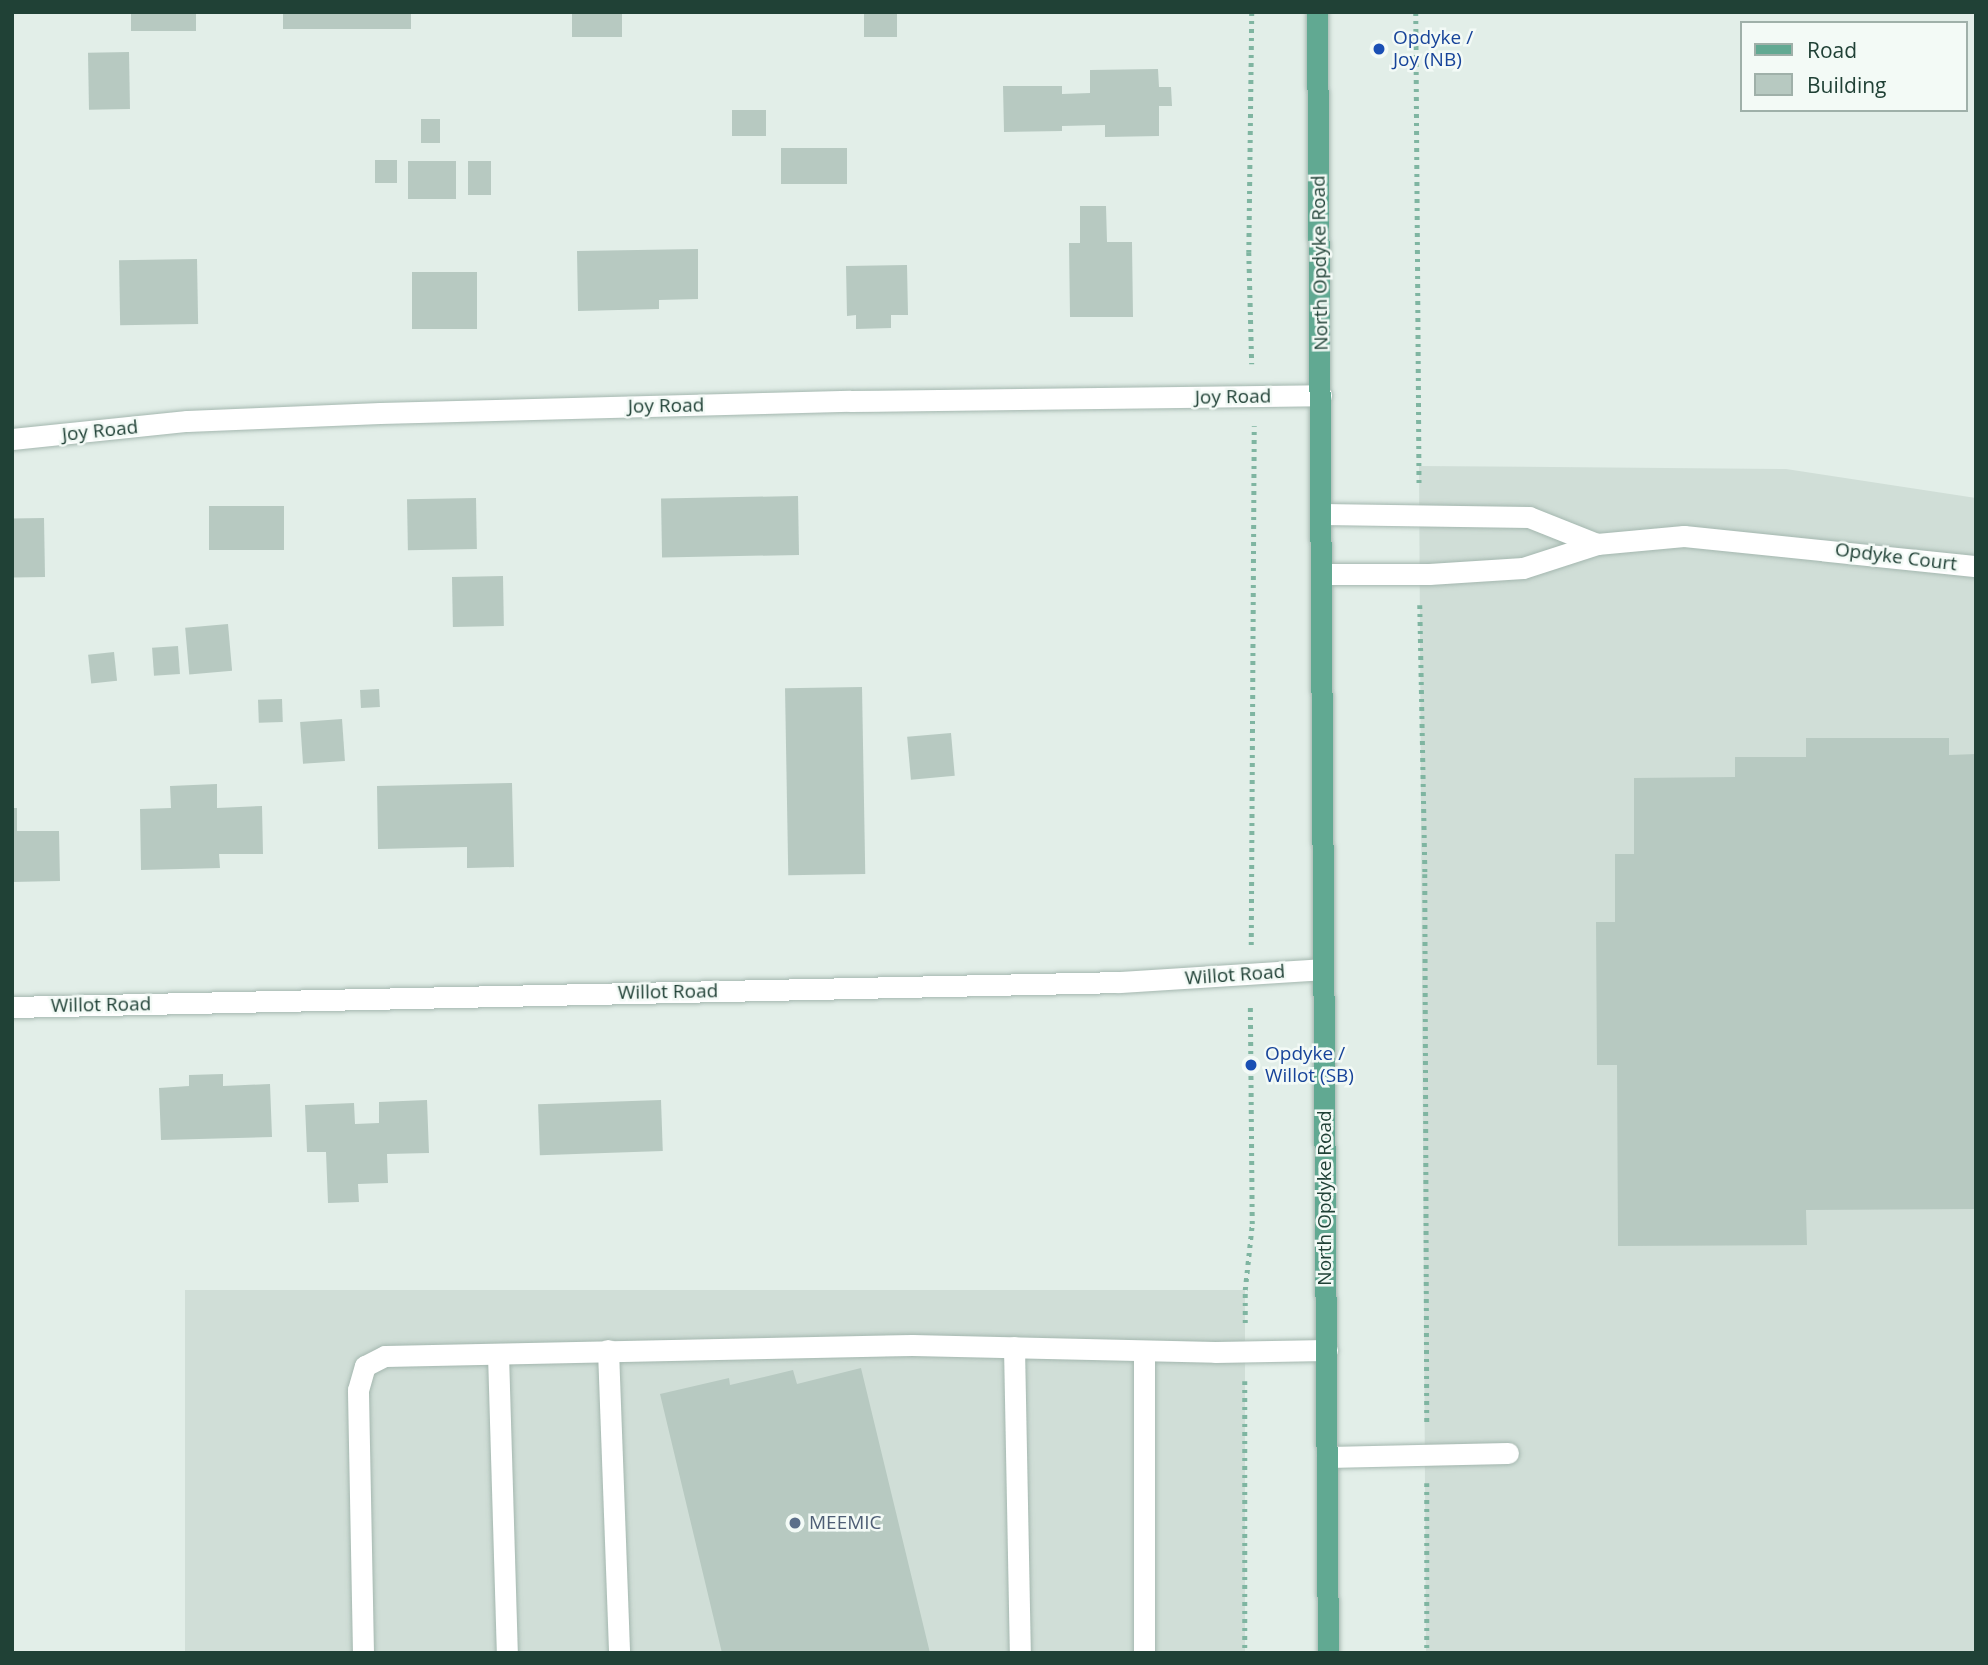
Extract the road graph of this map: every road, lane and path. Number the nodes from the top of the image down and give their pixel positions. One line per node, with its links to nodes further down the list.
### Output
1 (1252, 12): 5 (path)
2 (1317, 12): 4 (main road, North Opdyke Road)
3 (1416, 12): 8 (path)
4 (1321, 395): 5 (street, Joy Road); 7 (main road, North Opdyke Road)
5 (1253, 397): 6 (street, Joy Road); 14 (path)
6 (12, 439)
7 (1322, 514): 8 (street); 11 (main road, North Opdyke Road)
8 (1419, 515): 9 (street)
9 (1597, 544): 10 (street, Opdyke Court); 12 (street)
10 (1976, 566)
11 (1322, 574): 12 (street); 13 (main road, North Opdyke Road)
12 (1419, 574): 23 (path)
13 (1323, 969): 14 (street, Willot Road); 19 (main road, North Opdyke Road)
14 (1251, 974): 15 (street, Willot Road); 20 (path)
15 (12, 1007)
16 (1014, 1347): 17 (street); 18 (street); 28 (street)
17 (608, 1350): 21 (street); 27 (street)
18 (1144, 1350): 20 (street); 29 (street)
19 (1327, 1350): 20 (street); 24 (main road, North Opdyke Road)
20 (1245, 1351): 30 (path)
21 (498, 1354): 25 (street); 26 (street)
22 (1508, 1453): 23 (street)
23 (1427, 1455): 24 (street); 32 (path)
24 (1327, 1457): 31 (main road, North Opdyke Road)
25 (363, 1653)
26 (507, 1653)
27 (619, 1653)
28 (1020, 1653)
29 (1144, 1653)
30 (1245, 1653)
31 (1328, 1653)
32 (1427, 1653)

